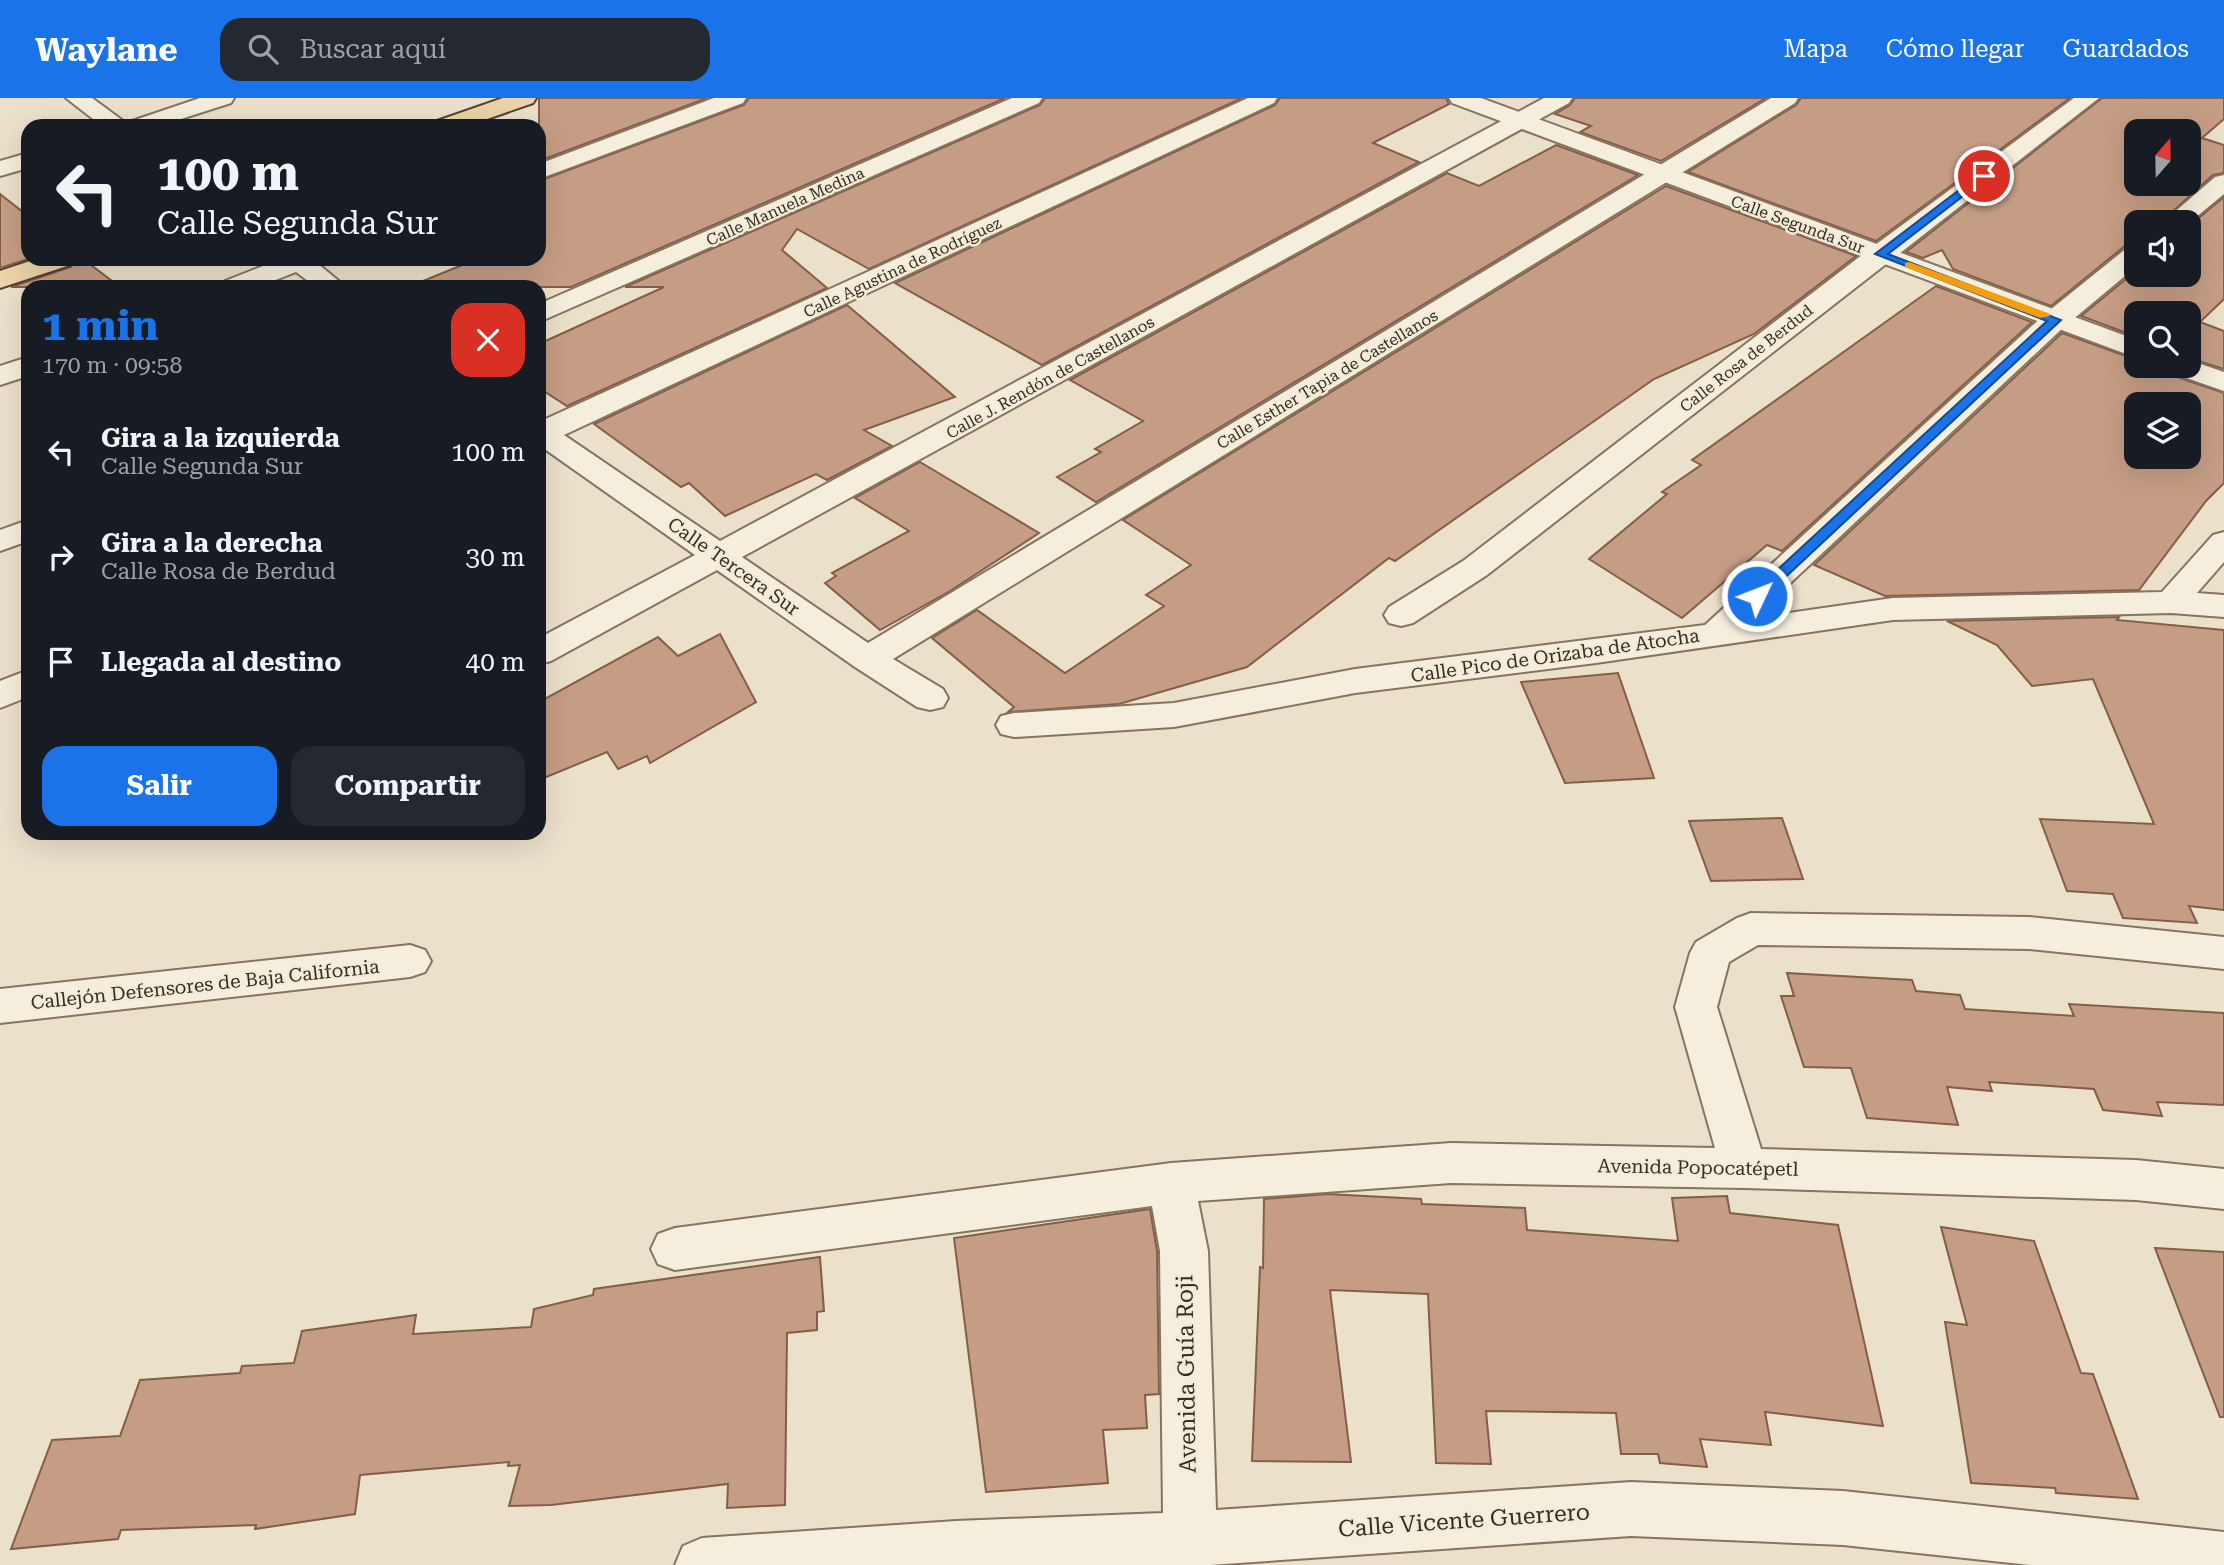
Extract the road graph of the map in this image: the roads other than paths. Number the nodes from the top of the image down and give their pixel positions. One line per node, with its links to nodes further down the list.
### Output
1 (78, 98): 11 (street)
2 (223, 98): 12 (street)
3 (525, 98): 13 (main road)
4 (735, 98): 17 (street)
5 (1031, 98): 29 (street, Calle Manuela Medina)
6 (1266, 98): 36 (street, Calle Agustina de Rodríguez)
7 (1460, 98): 14 (street, Calle Segunda Sur)
8 (1561, 98): 14 (street, Calle J. Rendón de Castellanos)
9 (1787, 98): 18 (street, Calle Esther Tapia de Castellanos)
10 (2088, 98): 21 (street, Calle Rosa de Berdud)
11 (107, 119)
12 (158, 119)
13 (465, 119)
14 (1519, 120): 18 (street, Calle Segunda Sur); 41 (street, Calle J. Rendón de Castellanos)
15 (21, 162): 16 (street)
16 (0, 169)
17 (546, 169)
18 (1663, 174): 21 (street, Calle Segunda Sur); 47 (street, Calle Esther Tapia de Castellanos)
19 (2224, 182): 20 (street)
20 (2190, 210)
21 (1880, 254): 30 (street, Calle Segunda Sur); 44 (street, Calle Rosa de Berdud)
22 (2124, 264): 30 (street)
23 (41, 266): 26 (main road)
24 (285, 266): 27 (street)
25 (307, 266): 28 (street)
26 (0, 280)
27 (251, 280)
28 (324, 280)
29 (546, 311)
30 (2055, 320): 31 (street, Calle Segunda Sur); 45 (street)
31 (2124, 345)
32 (21, 368): 34 (street)
33 (2201, 374): 35 (street)
34 (0, 376)
35 (2224, 382)
36 (546, 430)
37 (546, 437): 41 (street, Calle Tercera Sur)
38 (21, 533): 39 (street)
39 (0, 541)
40 (2224, 542): 42 (street)
41 (721, 557): 46 (street, Calle J. Rendón de Castellanos); 47 (street, Calle Tercera Sur)
42 (2171, 602): 43 (street, Calle Pico de Orizaba de Atocha); 45 (street, Calle Pico de Orizaba de Atocha)
43 (2224, 606)
44 (1401, 615)
45 (1717, 633): 51 (street, Calle Pico de Orizaba de Atocha)
46 (546, 649)
47 (867, 659): 50 (street, Calle Tercera Sur)
48 (21, 686): 49 (street)
49 (0, 696)
50 (930, 698)
51 (1014, 725)
52 (2224, 953): 55 (street)
53 (410, 961): 54 (street, Callejón Defensores de Baja California)
54 (0, 1006)
55 (1744, 1168): 56 (street, Avenida Popocatépetl); 57 (street, Avenida Popocatépetl)
56 (1171, 1183): 58 (street, Avenida Popocatépetl); 59 (street, Avenida Guía Roji)
57 (2224, 1189)
58 (675, 1249)
59 (1186, 1552): 60 (street, Calle Vicente Guerrero); 61 (street, Calle Vicente Guerrero)
60 (949, 1556): 62 (street, Calle Vicente Guerrero)
61 (2224, 1559)
62 (702, 1565)

